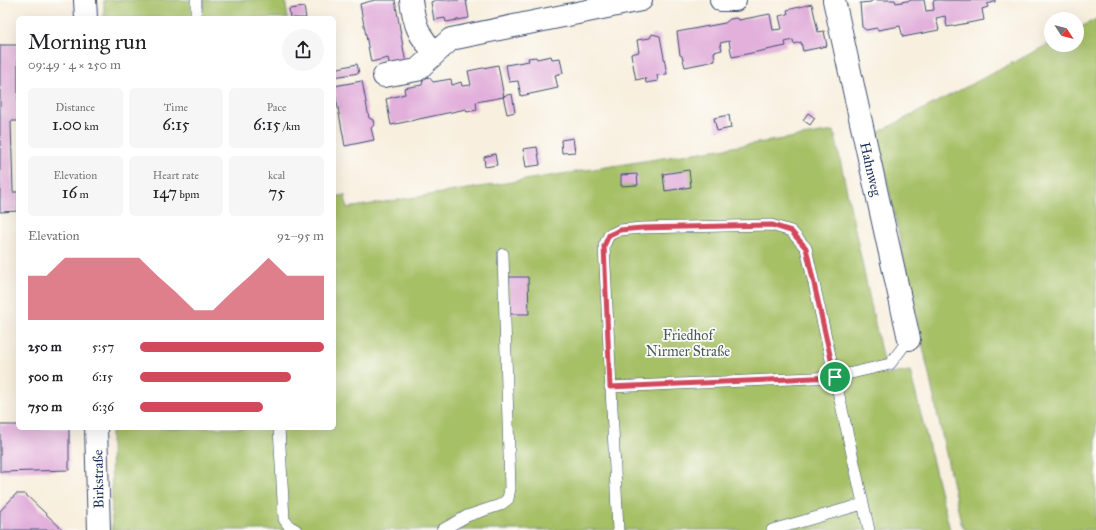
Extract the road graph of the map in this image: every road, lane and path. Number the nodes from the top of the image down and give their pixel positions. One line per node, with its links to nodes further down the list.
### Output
1 (85, 0): 8 (street)
2 (196, 0): 9 (lane)
3 (411, 0): 10 (street)
4 (641, 0): 10 (street)
5 (721, 0): 6 (street)
6 (735, 0)
7 (834, 0): 13 (street, Hahnweg)
8 (86, 16)
9 (196, 16)
10 (435, 52): 11 (street)
11 (384, 76)
12 (503, 254): 21 (lane)
13 (909, 339): 14 (lane)
14 (835, 377): 15 (lane); 15 (lane); 18 (lane)
15 (610, 387): 22 (lane)
16 (96, 430): 19 (street, Birkstraße)
17 (279, 430): 20 (lane)
18 (863, 504): 23 (lane); 24 (lane)
19 (99, 530)
20 (296, 530)
21 (442, 530)
22 (618, 530)
23 (772, 530)
24 (869, 530)

